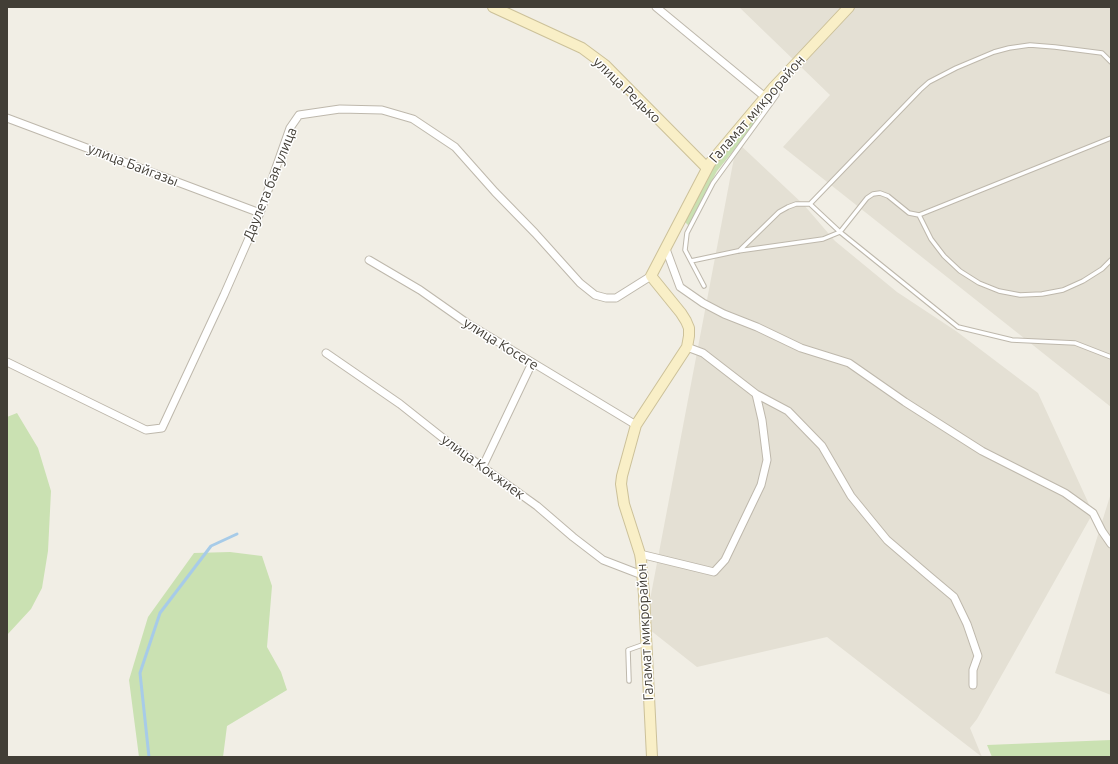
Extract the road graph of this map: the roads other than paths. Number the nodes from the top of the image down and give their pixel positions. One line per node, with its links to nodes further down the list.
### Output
1 (493, 7): 9 (street, улица Редько)
2 (656, 7): 6 (street)
3 (849, 7): 5 (street, Галамат микрорайон)
4 (1111, 62): 10 (lane)
5 (773, 88): 6 (street, Галамат микрорайон); 18 (lane)
6 (765, 97): 9 (street, Галамат микрорайон)
7 (7, 118): 11 (street, улица Байгазы)
8 (1111, 138): 12 (lane)
9 (707, 168): 14 (street, Галамат микрорайон)
10 (810, 204): 13 (lane); 15 (lane)
11 (260, 213): 19 (street, Даулета бая улица); 24 (street, Даулета бая улица)
12 (919, 215): 13 (lane); 17 (lane)
13 (840, 232): 15 (lane); 23 (lane)
14 (666, 249): 19 (street, Галамат микрорайон); 29 (street)
15 (738, 251): 18 (lane)
16 (369, 260): 25 (street, улица Косеге)
17 (1111, 260)
18 (691, 261): 20 (lane)
19 (651, 276): 21 (street, Галамат микрорайон)
20 (704, 286)
21 (686, 347): 26 (street); 27 (street, Галамат микрорайон)
22 (326, 353): 28 (street, улица Кокжиек)
23 (1111, 357)
24 (7, 362)
25 (532, 363): 27 (street, улица Косеге); 28 (street)
26 (756, 394): 30 (street); 34 (street)
27 (636, 425): 30 (street, Галамат микрорайон)
28 (482, 468): 31 (street, улица Кокжиек)
29 (1111, 544)
30 (640, 554): 31 (street, Галамат микрорайон)
31 (642, 575): 32 (street, Галамат микрорайон)
32 (646, 644): 33 (lane); 35 (street, Галамат микрорайон)
33 (630, 681)
34 (973, 686)
35 (652, 757)

